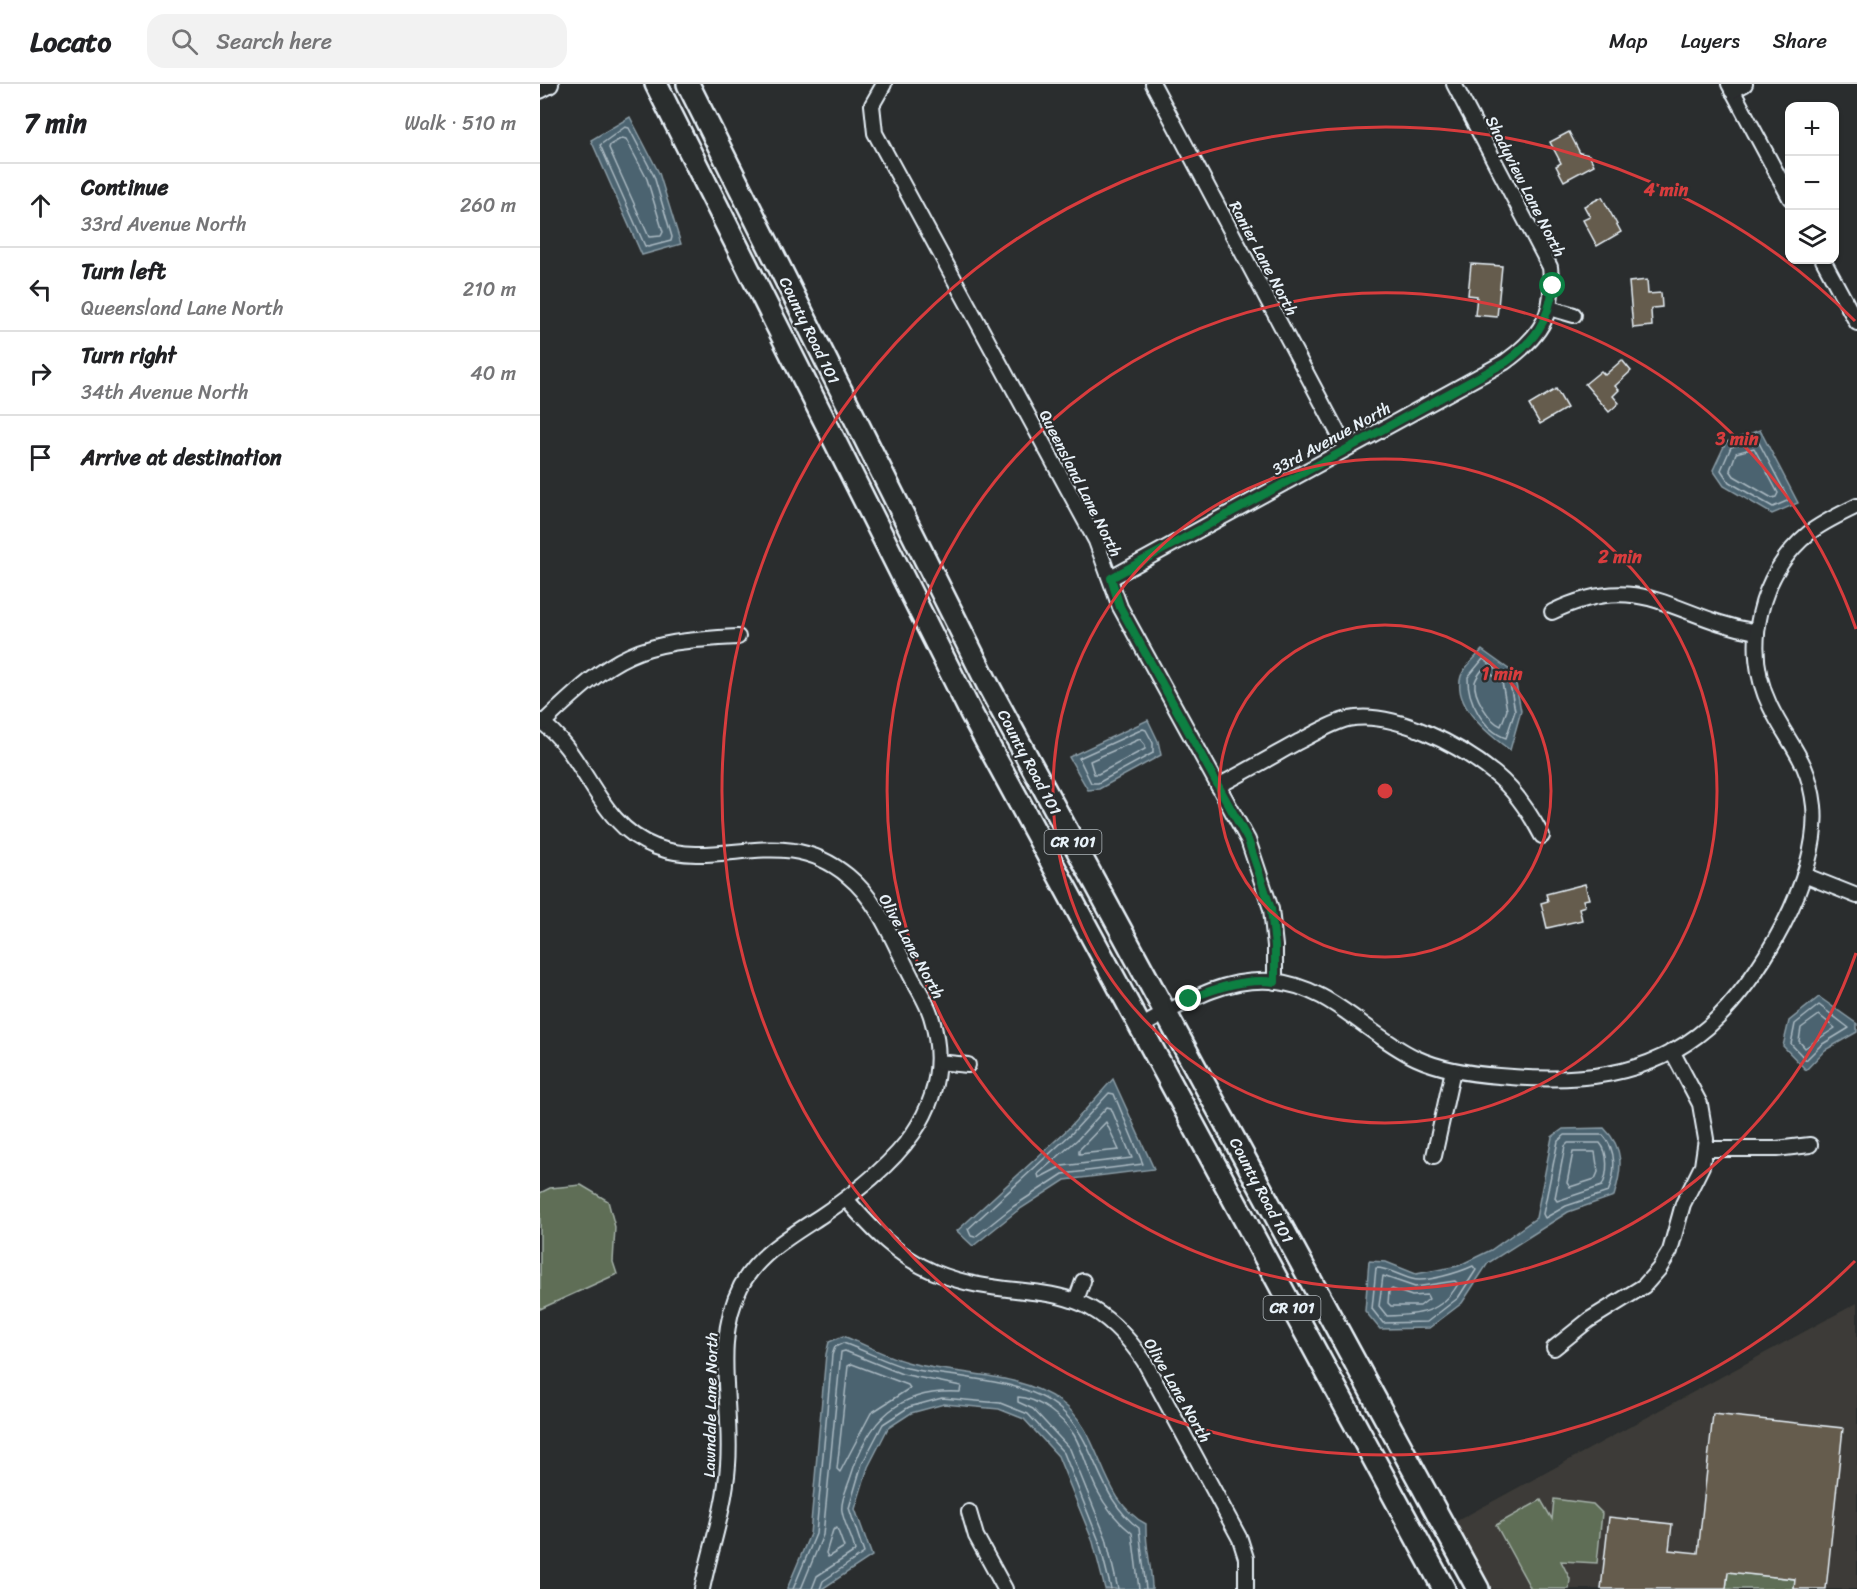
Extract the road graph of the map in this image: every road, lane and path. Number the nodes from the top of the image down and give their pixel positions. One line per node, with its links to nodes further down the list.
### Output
1 (549, 84): 9 (street)
2 (656, 84): 28 (main road, County Road 101 / CR 101)
3 (688, 84): 27 (main road, County Road 101 / CR 101)
4 (884, 84): 17 (street, Queensland Lane North)
5 (1153, 84): 15 (street, Ranier Lane North)
6 (1454, 84): 12 (street, Shadyview Lane North)
7 (1745, 84): 8 (street)
8 (1730, 88): 10 (street)
9 (540, 89)
10 (1785, 189)
11 (1824, 264): 14 (street)
12 (1550, 308): 13 (street); 15 (street, 33rd Avenue North)
13 (1574, 315)
14 (1857, 324)
15 (1346, 448): 17 (street, 33rd Avenue North)
16 (1857, 506): 19 (street)
17 (1111, 578): 22 (street, Queensland Lane North)
18 (1552, 612): 19 (street)
19 (1757, 632): 24 (street)
20 (738, 637): 21 (street)
21 (542, 722): 30 (street, Olive Lane North)
22 (1218, 786): 23 (street); 26 (street, Queensland Lane North)
23 (1542, 836)
24 (1804, 875): 25 (street); 29 (street)
25 (1857, 896)
26 (1275, 982): 27 (street); 32 (street)
27 (1166, 1013): 28 (street); 45 (main road, County Road 101 / CR 101)
28 (1140, 1028): 44 (main road, County Road 101 / CR 101)
29 (1672, 1051): 32 (street); 34 (street)
30 (938, 1062): 31 (street); 36 (street, Olive Lane North)
31 (968, 1065)
32 (1454, 1070): 35 (street)
33 (1810, 1145): 34 (street)
34 (1706, 1149): 39 (street)
35 (1434, 1156)
36 (846, 1199): 38 (street, Olive Lane North); 41 (street, Lawndale Lane North)
37 (1083, 1281): 38 (street)
38 (1076, 1300): 43 (street, Olive Lane North)
39 (1554, 1348)
40 (969, 1512): 42 (street)
41 (702, 1589)
42 (1005, 1589)
43 (1246, 1589)
44 (1444, 1589)
45 (1478, 1589)

